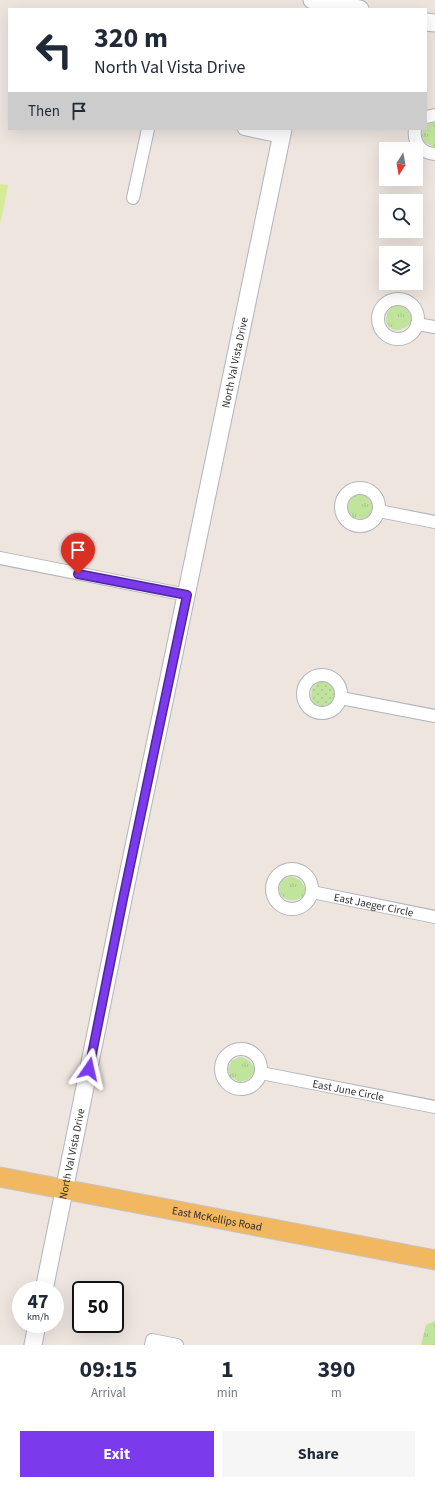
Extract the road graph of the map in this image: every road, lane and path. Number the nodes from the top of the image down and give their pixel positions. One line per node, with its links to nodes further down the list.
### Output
1 (311, 0): 2 (main road)
2 (355, 8)
3 (148, 130): 8 (street)
4 (254, 130): 6 (street)
5 (415, 130): 7 (street)
6 (282, 133): 14 (main road, North Val Vista Drive)
7 (435, 154)
8 (133, 198)
9 (417, 324): 10 (street)
10 (435, 327)
11 (379, 511): 12 (street)
12 (435, 522)
13 (0, 558): 14 (street)
14 (187, 595): 22 (main road, North Val Vista Drive)
15 (341, 698): 16 (street)
16 (435, 716)
17 (312, 892): 18 (street, East Jaeger Circle)
18 (435, 916)
19 (261, 1073): 20 (street, East June Circle)
20 (435, 1107)
21 (0, 1177): 22 (main road, East McKellips Road)
22 (64, 1190): 23 (main road, East McKellips Road); 24 (main road, North Val Vista Drive)
23 (435, 1260)
24 (46, 1281)
25 (35, 1333): 27 (main road)
26 (151, 1342): 28 (street)
27 (33, 1345)
28 (177, 1345)

